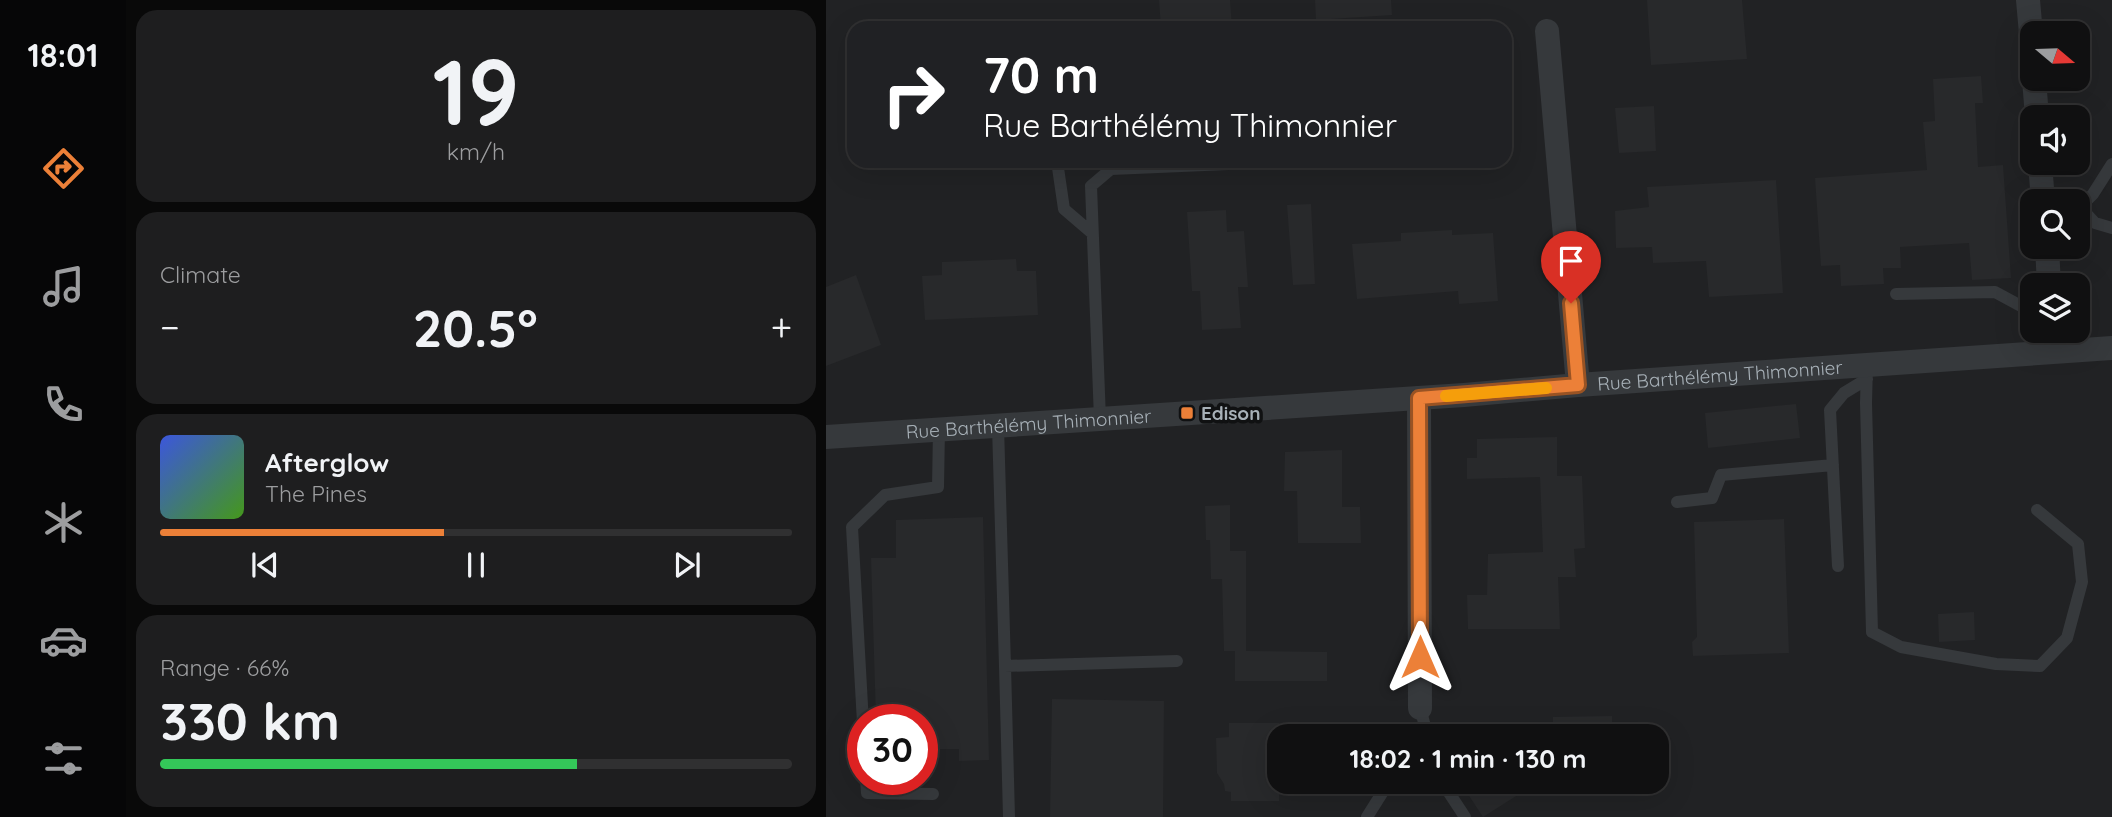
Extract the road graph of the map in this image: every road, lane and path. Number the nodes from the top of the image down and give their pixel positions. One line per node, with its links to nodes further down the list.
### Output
1 (2028, 0): 2 (street)
2 (2030, 21)
3 (1547, 31): 17 (street)
4 (2112, 164): 7 (lane)
5 (1057, 168): 10 (lane)
6 (1108, 168): 10 (lane)
7 (2090, 197)
8 (2090, 218): 9 (lane)
9 (2112, 228)
10 (1092, 233): 19 (lane)
11 (1896, 293): 12 (lane)
12 (2020, 306)
13 (2047, 343): 16 (street, Rue Barthélémy Thimonnier)
14 (2063, 343): 15 (street, Rue Barthélémy Thimonnier)
15 (2112, 348)
16 (1867, 372): 17 (street, Rue Barthélémy Thimonnier); 23 (lane); 25 (lane)
17 (1578, 385): 18 (street, Rue Barthélémy Thimonnier)
18 (1419, 398): 19 (street, Rue Barthélémy Thimonnier); 30 (street)
19 (1100, 419): 20 (street, Rue Barthélémy Thimonnier)
20 (998, 426): 21 (street, Rue Barthélémy Thimonnier); 28 (lane)
21 (939, 429): 22 (street, Rue Barthélémy Thimonnier); 29 (lane)
22 (826, 437)
23 (1833, 465): 24 (lane); 26 (lane)
24 (1677, 502)
25 (2036, 510)
26 (1838, 566)
27 (1177, 661): 28 (lane)
28 (1005, 666): 35 (lane)
29 (862, 704)
30 (1420, 709): 31 (lane)
31 (1425, 724)
32 (1381, 794): 36 (lane)
33 (1449, 794): 34 (lane)
34 (1455, 803): 37 (lane); 38 (lane)
35 (1009, 817)
36 (1367, 817)
37 (1451, 817)
38 (1465, 817)

